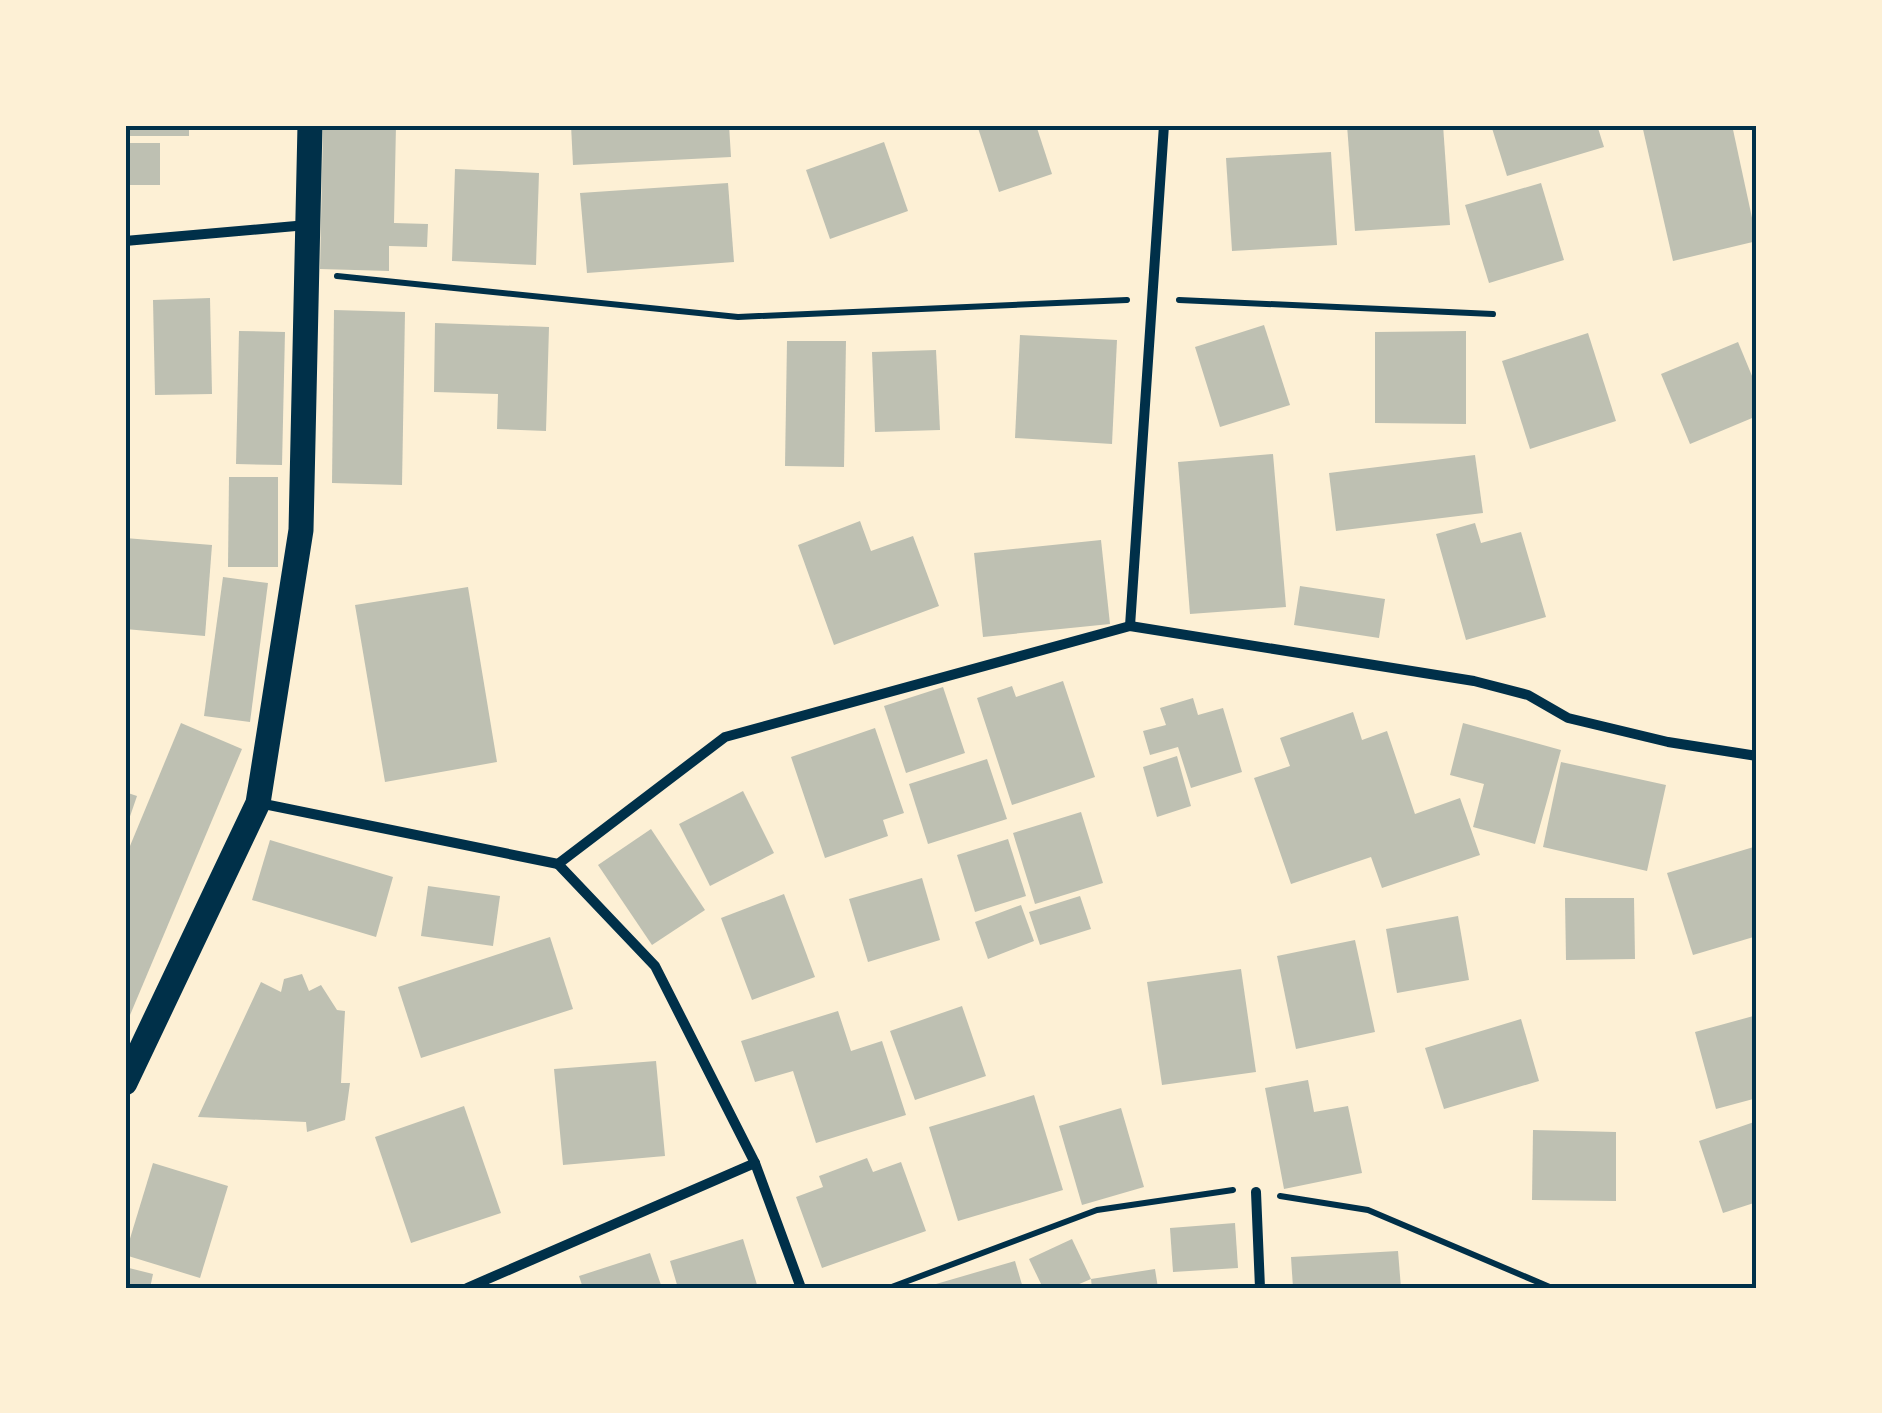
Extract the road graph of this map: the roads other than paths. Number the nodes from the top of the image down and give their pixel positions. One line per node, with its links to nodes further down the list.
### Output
1 (310, 125): 3 (main road)
2 (1164, 125): 5 (street)
3 (308, 224): 4 (street); 7 (main road)
4 (125, 241)
5 (1130, 626): 6 (street); 8 (street)
6 (1757, 756)
7 (258, 803): 8 (street); 9 (main road)
8 (558, 864): 10 (street)
9 (125, 1083)
10 (755, 1162): 12 (street); 13 (street)
11 (1256, 1192): 14 (street)
12 (467, 1288)
13 (802, 1288)
14 (1260, 1288)

